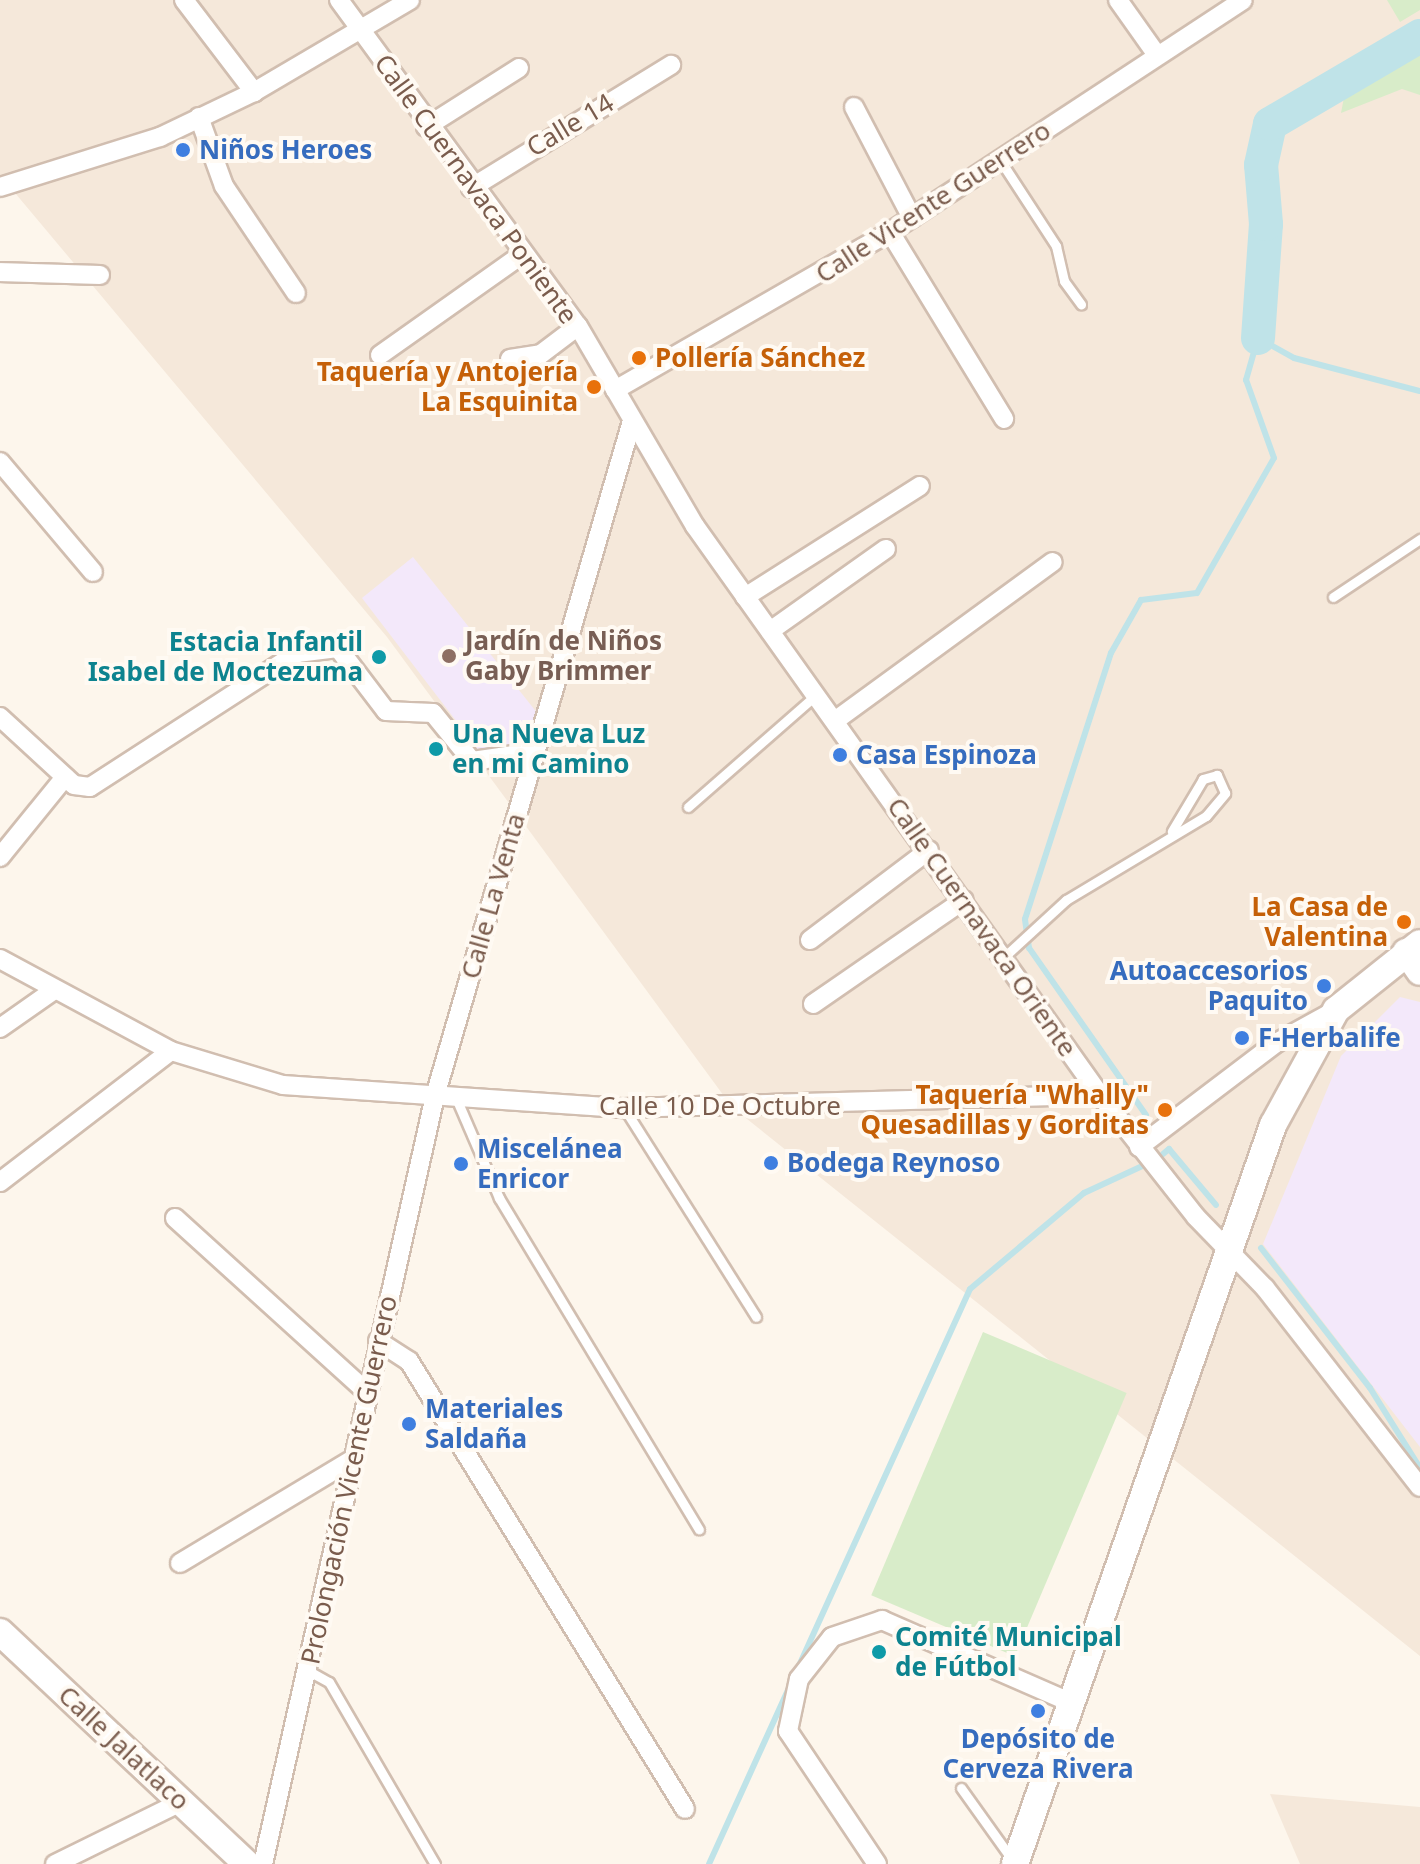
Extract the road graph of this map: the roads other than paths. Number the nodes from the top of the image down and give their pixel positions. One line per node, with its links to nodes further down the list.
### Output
1 (184, 0): 10 (street)
2 (339, 0): 6 (street, Calle Cuernavaca Poniente)
3 (410, 0): 6 (street)
4 (1118, 0): 7 (street)
5 (1243, 0): 7 (street, Calle Vicente Guerrero)
6 (360, 31): 10 (street); 13 (street, Calle Cuernavaca Poniente)
7 (1157, 55): 14 (street, Calle Vicente Guerrero)
8 (671, 65): 16 (street, Calle 14)
9 (519, 68): 13 (street)
10 (254, 92): 12 (street)
11 (854, 107): 17 (street)
12 (199, 117): 15 (street); 22 (street)
13 (426, 127): 16 (street, Calle Cuernavaca Poniente)
14 (1000, 160): 17 (street, Calle Vicente Guerrero); 23 (lane)
15 (0, 187)
16 (471, 188): 19 (street, Calle Cuernavaca Poniente)
17 (912, 218): 18 (street, Calle Vicente Guerrero)
18 (890, 232): 27 (street, Calle Vicente Guerrero); 28 (street)
19 (524, 253): 24 (street, Calle Cuernavaca Poniente); 25 (street)
20 (0, 272): 21 (street)
21 (100, 275)
22 (296, 293)
23 (1081, 304)
24 (578, 326): 26 (street); 27 (street, Calle Cuernavaca Poniente)
25 (380, 355)
26 (510, 359)
27 (615, 390): 29 (street, Calle Cuernavaca Poniente)
28 (1004, 419)
29 (632, 421): 36 (street, Calle Cuernavaca Oriente); 42 (street, Calle La Venta)
30 (0, 462): 35 (street)
31 (920, 486): 36 (street)
32 (1420, 539): 37 (lane)
33 (886, 549): 38 (street)
34 (1053, 562): 41 (street)
35 (93, 572)
36 (745, 597): 38 (street, Calle Cuernavaca Oriente)
37 (1333, 597)
38 (770, 631): 39 (street, Calle Cuernavaca Oriente)
39 (817, 694): 41 (street, Calle Cuernavaca Oriente); 44 (lane)
40 (0, 717): 43 (street)
41 (836, 720): 46 (street, Calle Cuernavaca Oriente)
42 (534, 752): 43 (street); 59 (street, Calle La Venta)
43 (65, 777): 47 (street)
44 (688, 807)
45 (1172, 831): 45 (lane); 50 (lane)
46 (929, 850): 48 (street, Calle Cuernavaca Oriente); 49 (street)
47 (0, 857)
48 (964, 900): 50 (street, Calle Cuernavaca Oriente); 54 (street)
49 (810, 940)
50 (1010, 951): 58 (street, Calle Cuernavaca Oriente)
51 (1415, 956): 55 (main road)
52 (0, 959): 53 (street)
53 (54, 990): 56 (street); 57 (street)
54 (813, 1004)
55 (1336, 1010): 62 (street); 65 (main road)
56 (0, 1028)
57 (171, 1051): 59 (street); 63 (street)
58 (1100, 1095): 61 (street, Calle 10 De Octubre); 62 (street, Calle Cuernavaca Oriente)
59 (435, 1096): 60 (street, Calle 10 De Octubre); 67 (street, Prolongación Vicente Guerrero)
60 (456, 1098): 61 (street, Calle 10 De Octubre); 71 (lane)
61 (624, 1108): 66 (lane)
62 (1139, 1147): 65 (street, Calle Cuernavaca Oriente)
63 (0, 1182)
64 (175, 1218): 68 (street)
65 (1230, 1250): 70 (street, Calle Cuernavaca Oriente); 75 (main road)
66 (756, 1317)
67 (378, 1341): 68 (street, Prolongación Vicente Guerrero); 78 (street)
68 (366, 1391): 69 (street, Prolongación Vicente Guerrero)
69 (350, 1461): 72 (street); 74 (street, Prolongación Vicente Guerrero)
70 (1420, 1487)
71 (699, 1529)
72 (180, 1563)
73 (0, 1632): 77 (main road, Calle Jalatlaco)
74 (307, 1670): 81 (street, Prolongación Vicente Guerrero); 82 (lane)
75 (1072, 1703): 83 (street); 84 (main road)
76 (961, 1788): 84 (lane)
77 (181, 1802): 79 (street); 80 (main road, Calle Jalatlaco)
78 (685, 1809)
79 (55, 1864)
80 (247, 1864)
81 (263, 1864)
82 (435, 1864)
83 (877, 1864)
84 (1015, 1864)

